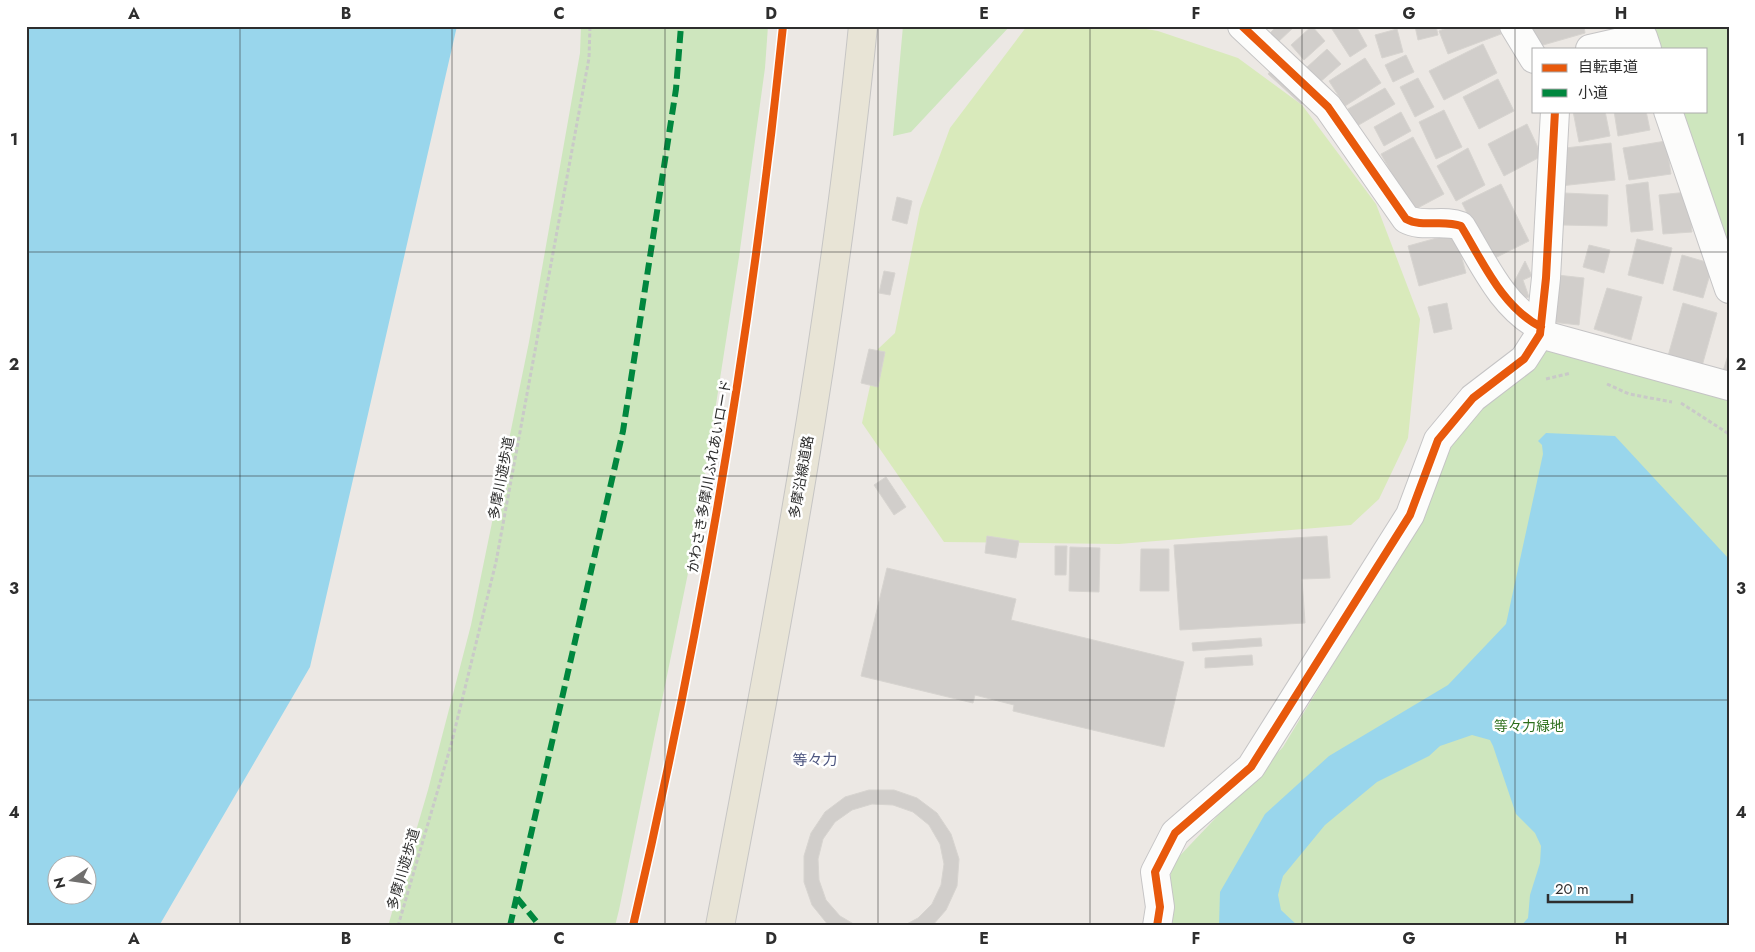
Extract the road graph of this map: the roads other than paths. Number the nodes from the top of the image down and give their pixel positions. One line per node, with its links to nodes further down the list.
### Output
1 (863, 26): 12 (main road, 多摩沿線道路)
2 (1514, 26): 6 (street)
3 (1246, 28): 10 (street)
4 (1594, 48): 5 (street)
5 (1647, 48)
6 (1532, 56)
7 (1555, 112): 10 (street)
8 (1668, 112): 9 (street)
9 (1729, 288)
10 (1540, 330): 11 (street); 13 (street)
11 (1729, 386)
12 (720, 926)
13 (1157, 926)

